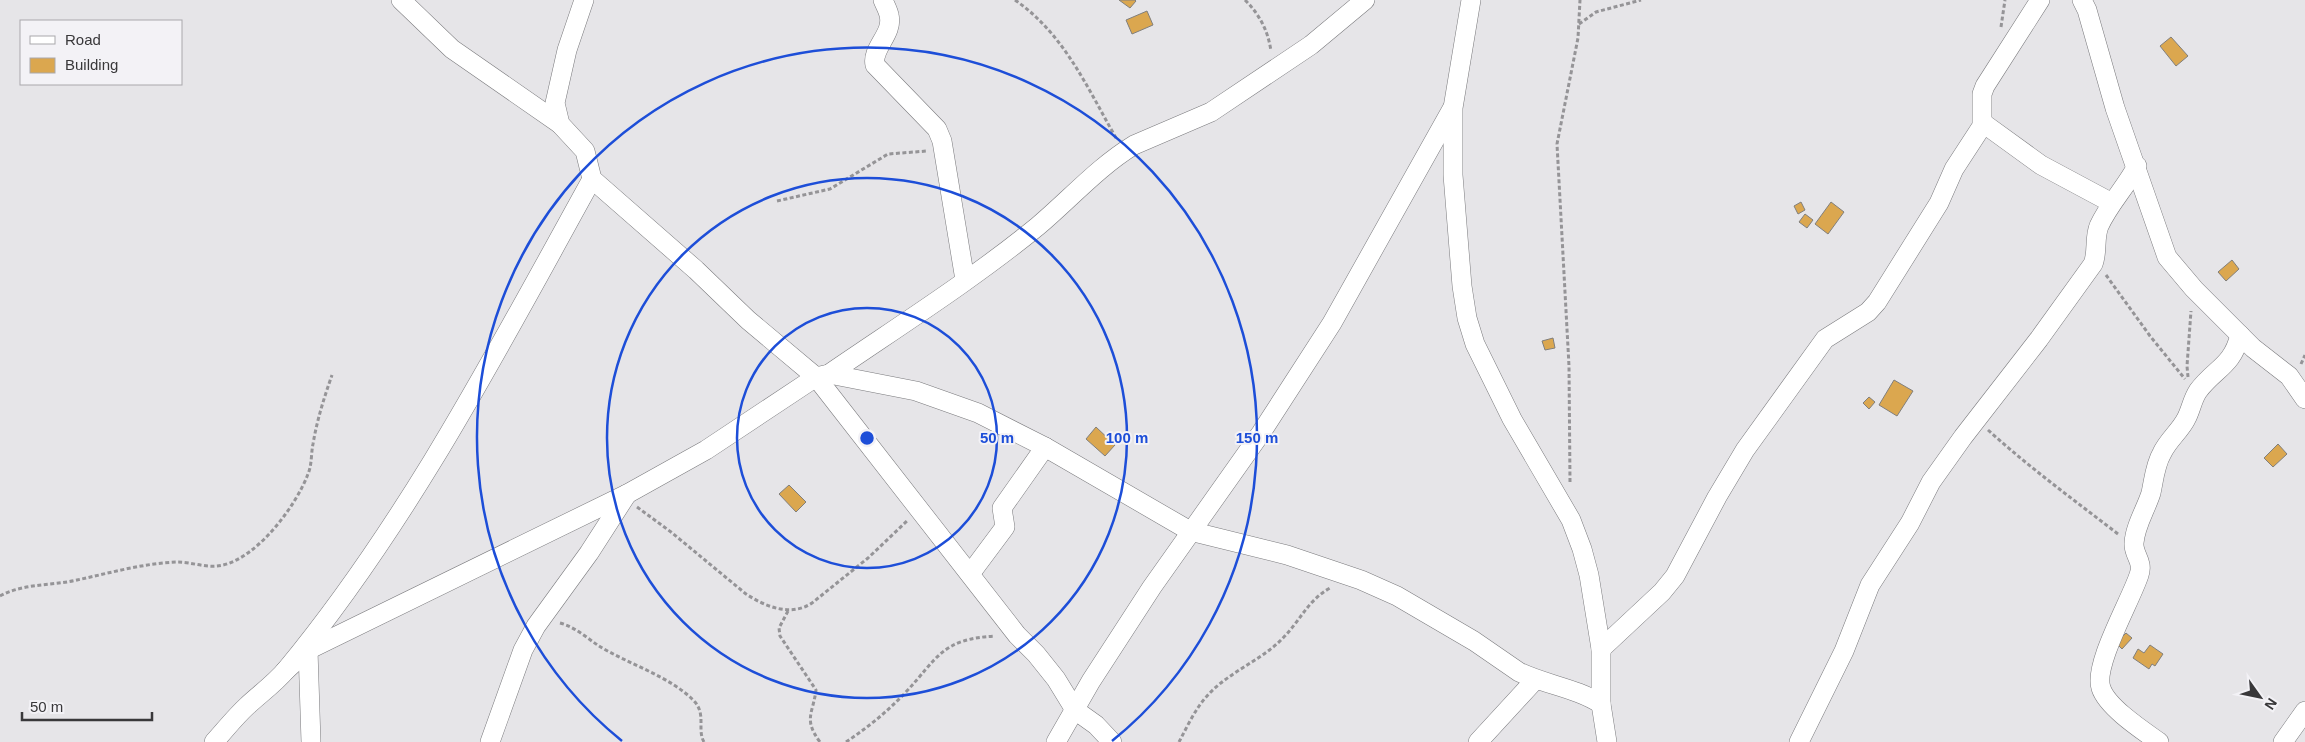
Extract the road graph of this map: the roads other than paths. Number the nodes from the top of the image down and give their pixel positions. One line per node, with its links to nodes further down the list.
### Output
1 (401, 0): 10 (street)
2 (584, 0): 10 (street)
3 (883, 0): 14 (street)
4 (1365, 0): 14 (street)
5 (1471, 0): 8 (street)
6 (2040, 0): 9 (street)
7 (2082, 0): 11 (street)
8 (1453, 108): 20 (street); 22 (street)
9 (1982, 123): 13 (street); 22 (street)
10 (560, 124): 12 (street)
11 (2137, 166): 13 (street); 15 (street)
12 (592, 178): 16 (street); 24 (street)
13 (2112, 203): 36 (street)
14 (965, 280): 16 (street)
15 (2240, 335): 17 (street); 37 (street)
16 (823, 375): 18 (street); 19 (street); 21 (street)
17 (2305, 399)
18 (1045, 447): 20 (street); 21 (street)
19 (626, 496): 23 (street); 31 (street)
20 (1190, 531): 25 (street); 27 (street)
21 (970, 574): 27 (street)
22 (1601, 649): 26 (street)
23 (308, 650): 24 (street); 30 (street)
24 (284, 671): 29 (street)
25 (1535, 680): 26 (street); 34 (street)
26 (1601, 704): 35 (street)
27 (1075, 710): 32 (street); 33 (street)
28 (2305, 712): 38 (street)
29 (214, 742)
30 (310, 742)
31 (490, 742)
32 (1056, 742)
33 (1112, 742)
34 (1478, 742)
35 (1607, 742)
36 (1799, 742)
37 (2158, 742)
38 (2283, 742)

